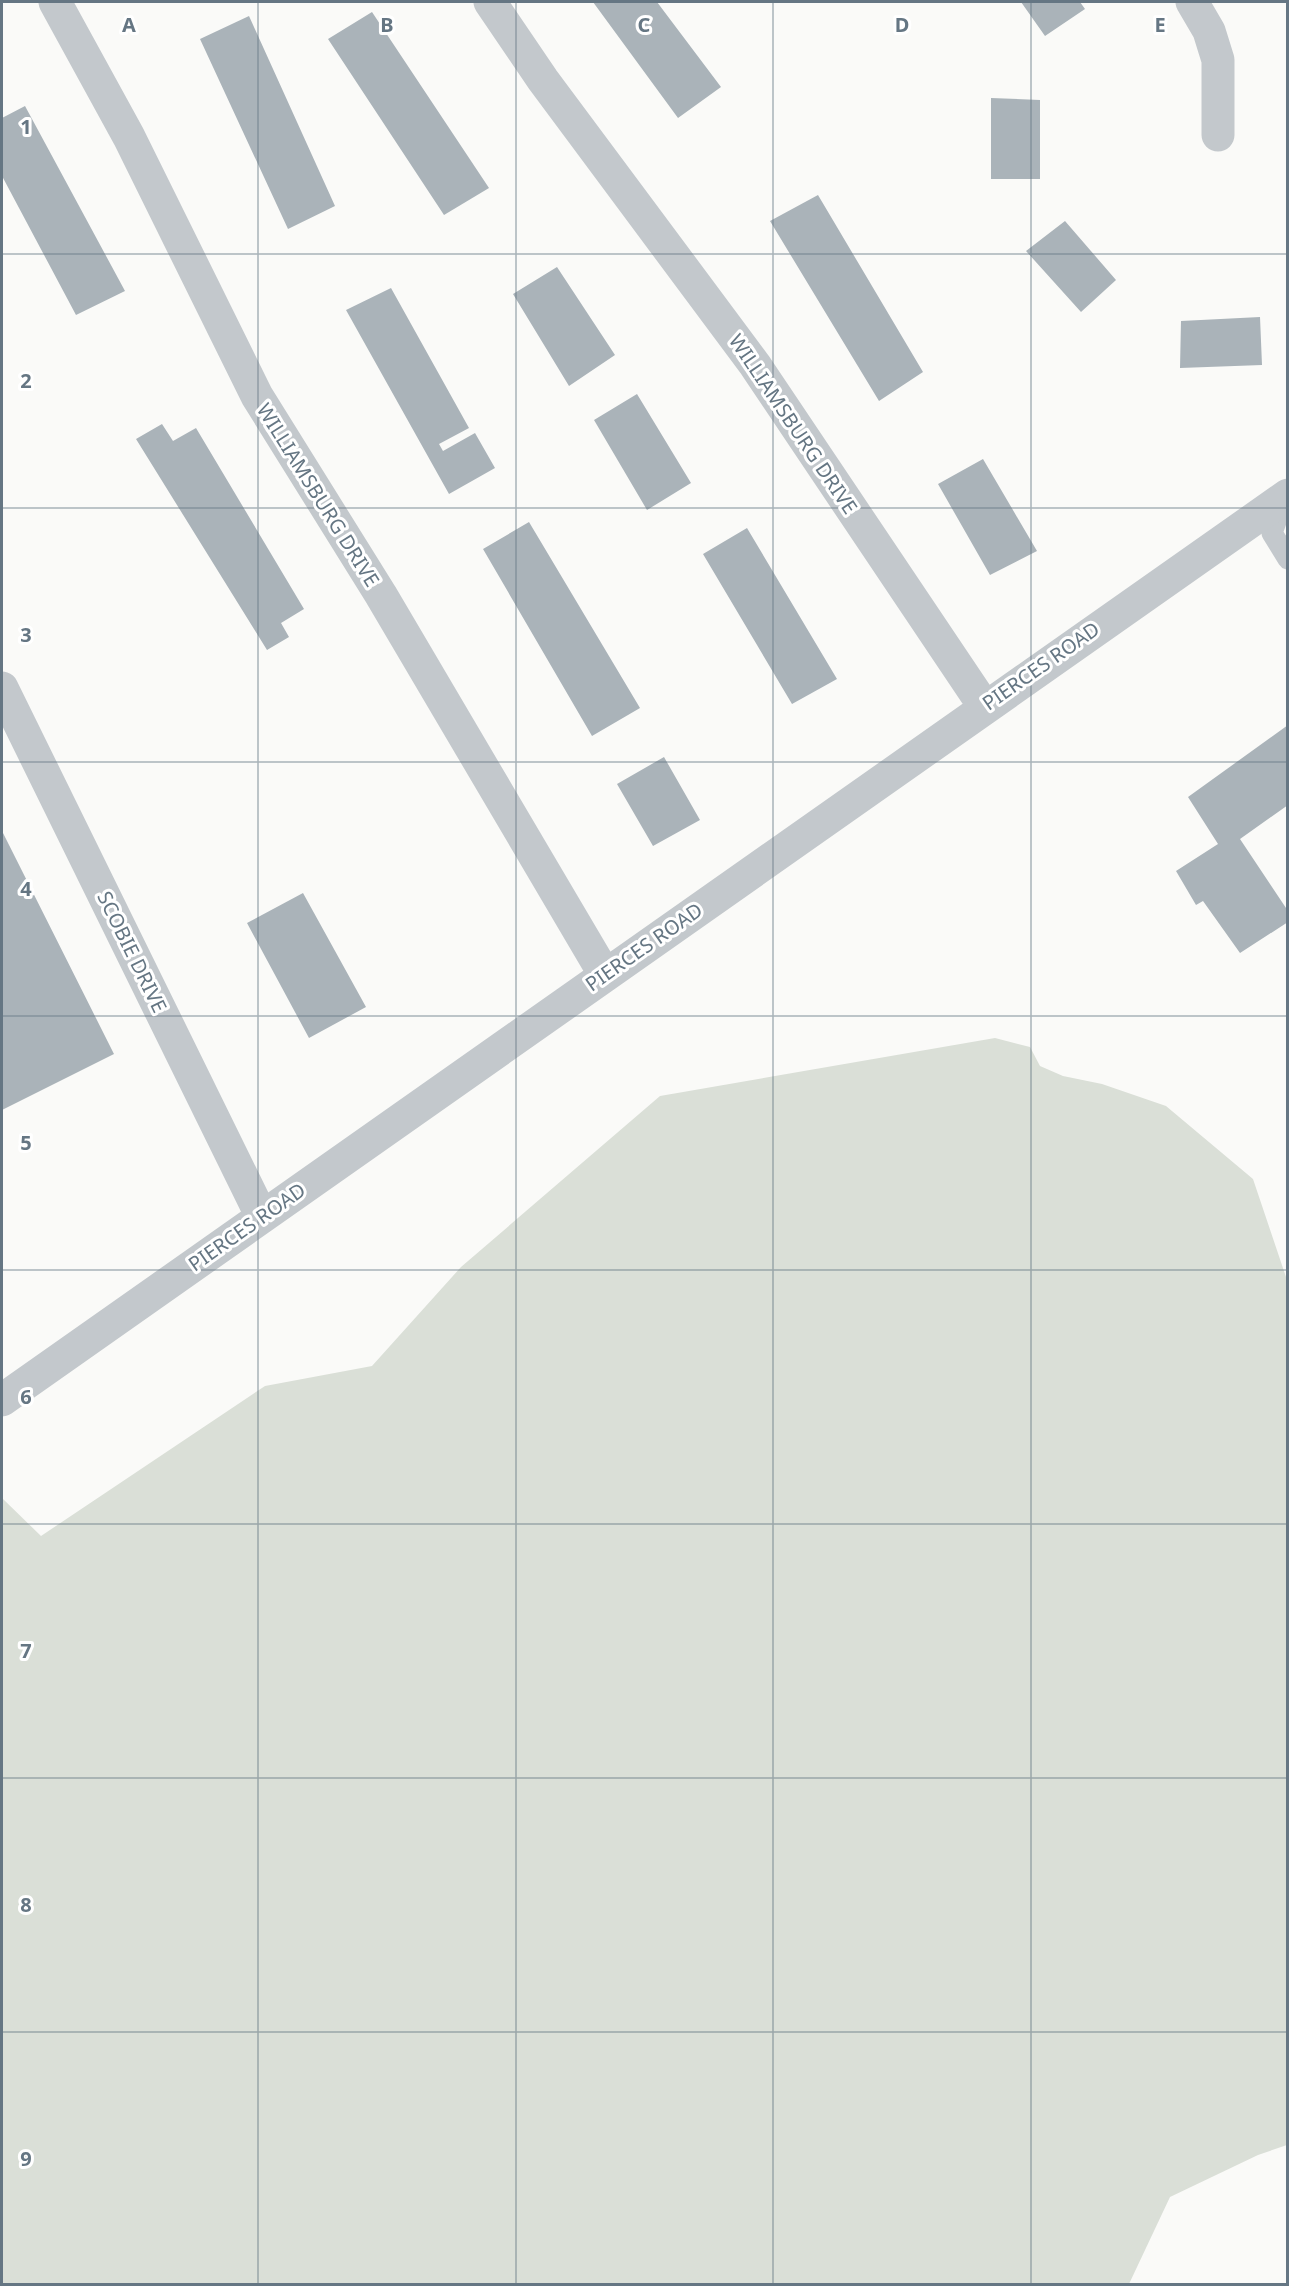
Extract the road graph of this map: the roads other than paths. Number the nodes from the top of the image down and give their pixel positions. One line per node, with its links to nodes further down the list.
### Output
1 (55, 2): 9 (street, WILLIAMSBURG DRIVE)
2 (490, 2): 8 (street, WILLIAMSBURG DRIVE)
3 (1192, 2): 4 (street)
4 (1218, 135)
5 (1281, 508): 6 (lane); 8 (street, PIERCES ROAD)
6 (1287, 559)
7 (2, 688): 10 (street, SCOBIE DRIVE)
8 (984, 706): 9 (street, PIERCES ROAD)
9 (604, 975): 10 (street, PIERCES ROAD)
10 (262, 1217): 11 (street, PIERCES ROAD)
11 (2, 1400)

